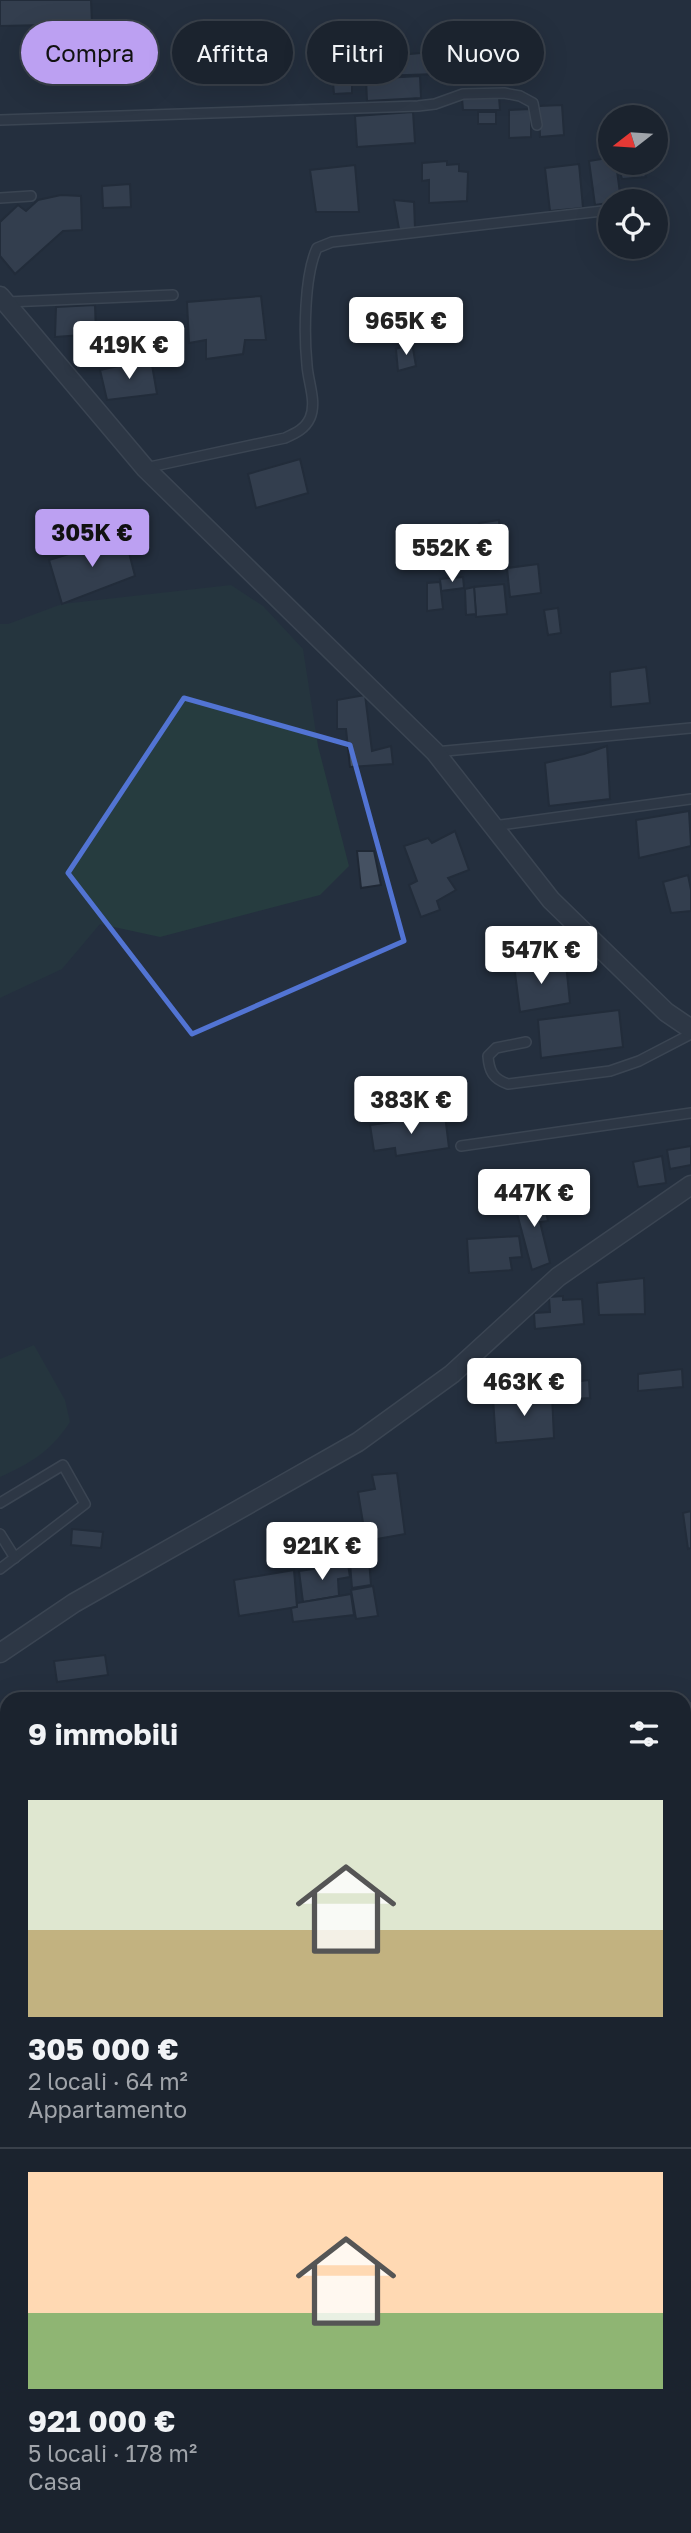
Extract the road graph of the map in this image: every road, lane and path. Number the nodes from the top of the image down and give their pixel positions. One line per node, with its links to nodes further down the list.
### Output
1 (0, 120): 2 (lane)
2 (537, 125)
3 (31, 196): 4 (lane)
4 (0, 198)
5 (598, 211): 8 (lane)
6 (173, 295): 7 (lane)
7 (3, 300): 8 (street)
8 (145, 468): 10 (street)
9 (691, 728): 10 (lane)
10 (435, 752): 12 (street)
11 (691, 799): 12 (lane)
12 (493, 826): 13 (street)
13 (691, 1032): 14 (lane)
14 (526, 1042)
15 (691, 1112): 16 (lane)
16 (461, 1146)
17 (691, 1185): 22 (street)
18 (0, 1503): 20 (lane)
19 (0, 1534): 20 (lane)
20 (15, 1558): 21 (lane)
21 (0, 1569)
22 (0, 1653)

